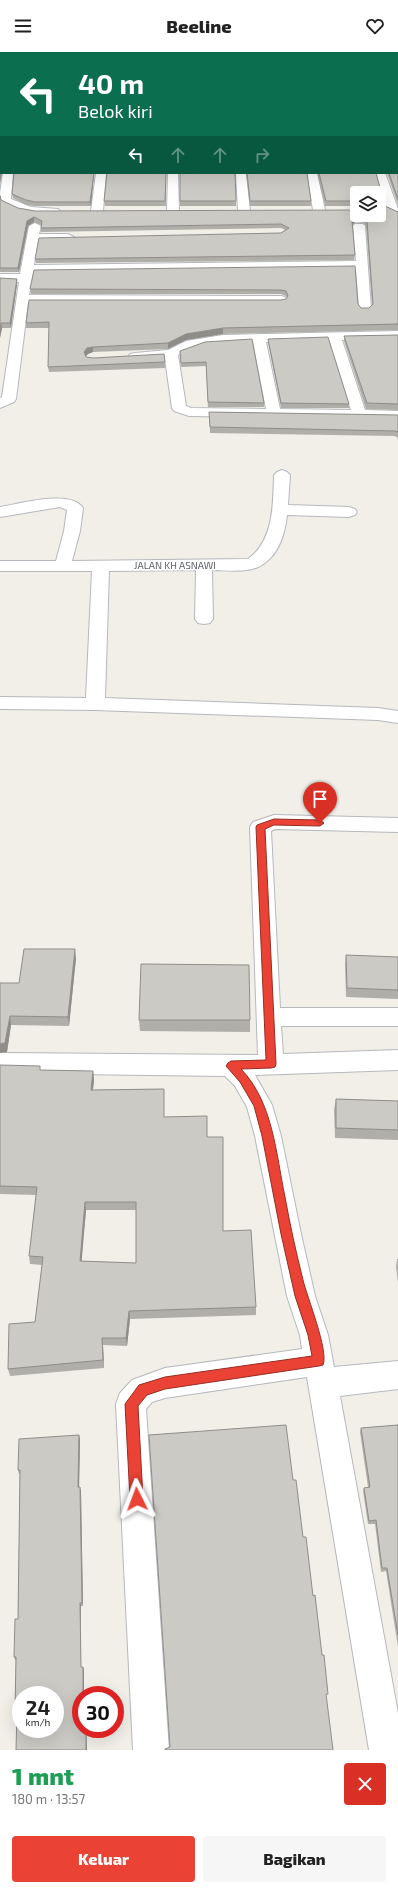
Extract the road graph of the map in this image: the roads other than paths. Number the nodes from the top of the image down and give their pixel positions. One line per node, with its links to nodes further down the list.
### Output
1 (101, 174): 13 (street)
2 (173, 174): 14 (street)
3 (241, 174): 15 (street)
4 (312, 174): 10 (street)
5 (380, 176): 7 (street); 16 (street)
6 (5, 178): 9 (street)
7 (392, 178)
8 (20, 193): 9 (street)
9 (16, 206): 12 (street)
10 (304, 210)
11 (386, 210): 16 (street)
12 (66, 211)
13 (97, 211)
14 (173, 211)
15 (244, 211)
16 (396, 211)
17 (359, 226): 20 (street)
18 (81, 237): 21 (street)
19 (281, 261): 20 (street); 21 (street); 24 (street)
20 (362, 265): 25 (street)
21 (27, 274): 22 (street); 23 (street)
22 (0, 278)
23 (22, 299): 24 (street); 31 (street)
24 (281, 300): 26 (street)
25 (365, 309)
26 (282, 314)
27 (398, 335): 28 (street)
28 (334, 336): 29 (street); 36 (street)
29 (258, 338): 32 (street); 35 (street)
30 (0, 347): 31 (street)
31 (17, 347): 34 (street)
32 (171, 354): 33 (street); 35 (street)
33 (121, 357)
34 (0, 404)
35 (274, 413): 36 (street)
36 (359, 414): 37 (street)
37 (398, 415)
38 (282, 475): 39 (street, JALAN KH ASNAWI)
39 (280, 510): 41 (street); 44 (street, JALAN KH ASNAWI)
40 (0, 512): 42 (street)
41 (348, 512)
42 (63, 565): 43 (street, JALAN KH ASNAWI); 45 (street, JALAN KH ASNAWI)
43 (101, 565): 44 (street, JALAN KH ASNAWI); 48 (street)
44 (204, 565): 46 (street)
45 (0, 566)
46 (204, 619)
47 (0, 703): 48 (street)
48 (95, 704): 49 (street)
49 (398, 717)
50 (398, 825): 51 (street)
51 (269, 1017): 52 (street); 55 (street)
52 (398, 1017)
53 (398, 1060): 55 (street)
54 (0, 1063): 56 (street)
55 (271, 1064): 56 (street)
56 (231, 1066): 57 (street)
57 (321, 1372): 58 (street); 59 (street); 60 (street)
58 (398, 1375)
59 (151, 1750)
60 (387, 1750)

